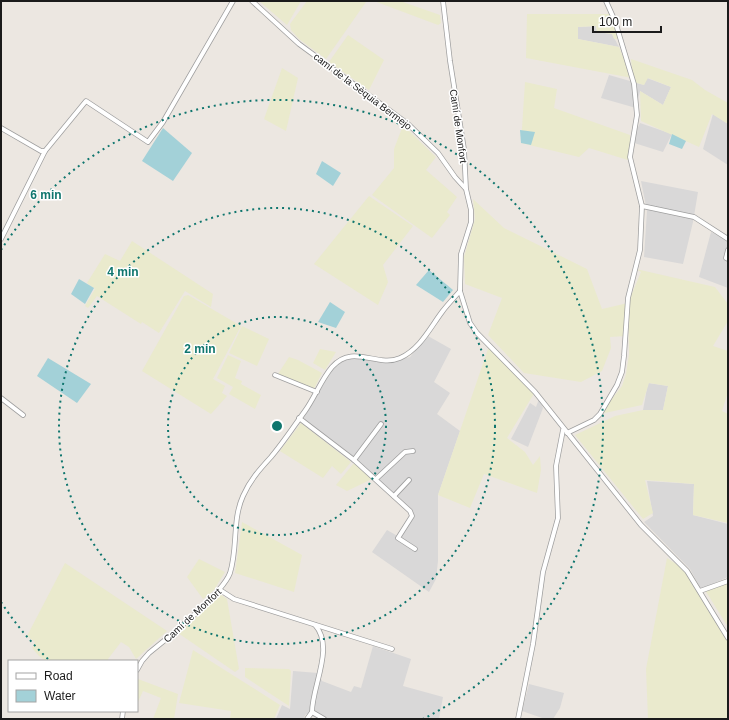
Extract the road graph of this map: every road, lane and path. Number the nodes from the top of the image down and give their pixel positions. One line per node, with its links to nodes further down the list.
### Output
1 (233, 1): 6 (street)
2 (252, 1): 7 (street, camí de la Sèquia Bermejo)
3 (443, 1): 7 (street, Camí de Monfort)
4 (606, 1): 8 (street)
5 (1, 128): 6 (street)
6 (45, 151): 10 (street)
7 (466, 189): 13 (street, Camí de Monfort)
8 (642, 206): 9 (street); 20 (street)
9 (728, 239)
10 (1, 240)
11 (728, 250): 12 (street)
12 (728, 259)
13 (460, 291): 15 (street, Camí de Monfort); 20 (street)
14 (275, 375): 15 (street)
15 (316, 392): 18 (street, Camí de Monfort)
16 (1, 398): 17 (street)
17 (23, 415)
18 (299, 418): 22 (street); 28 (street, Camí de Monfort)
19 (381, 424): 22 (street)
20 (565, 431): 29 (street); 37 (street)
21 (413, 451): 23 (street)
22 (354, 460): 23 (street)
23 (376, 479): 25 (street)
24 (409, 480): 25 (street)
25 (394, 496): 26 (street)
26 (415, 549)
27 (728, 581): 29 (street)
28 (220, 590): 30 (street); 33 (street, Camí de Monfort)
29 (700, 591): 31 (street)
30 (314, 624): 32 (street); 34 (street)
31 (728, 638)
32 (392, 649)
33 (138, 668)
34 (312, 712): 35 (street); 36 (street)
35 (307, 719)
36 (324, 719)
37 (518, 719)

